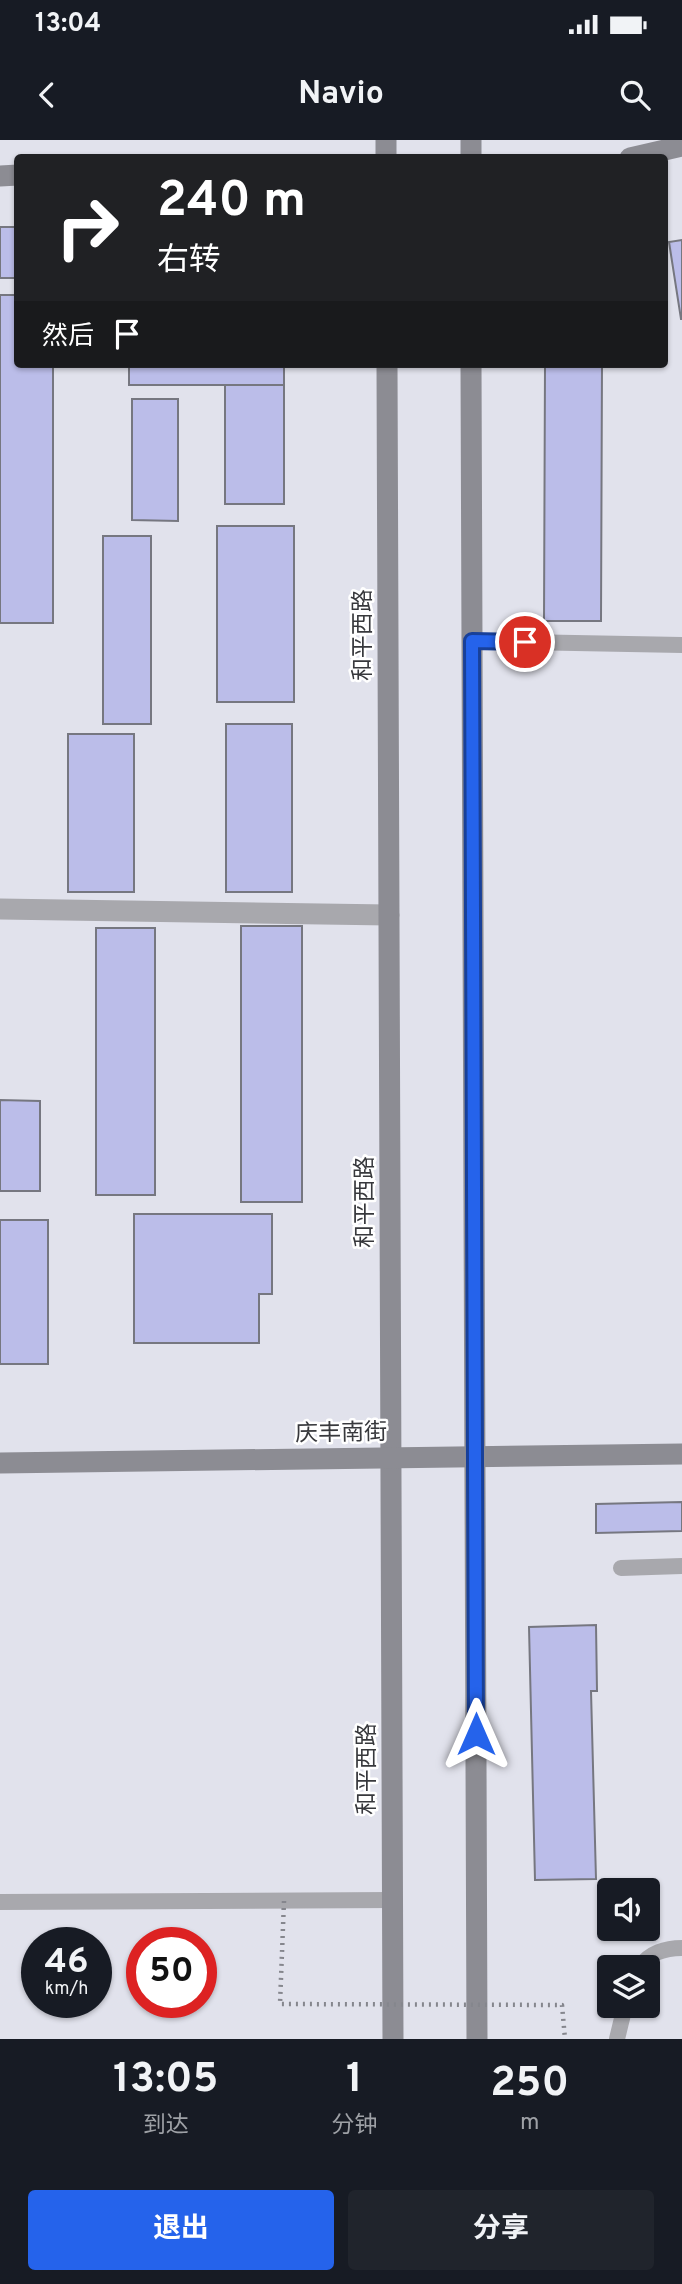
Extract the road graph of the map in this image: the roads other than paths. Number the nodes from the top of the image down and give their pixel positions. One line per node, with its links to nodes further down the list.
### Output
1 (682, 146): 2 (main road)
2 (647, 154)
3 (387, 368): 8 (main road, 和平西路)
4 (471, 368): 5 (main road)
5 (472, 641): 6 (lane); 10 (main road)
6 (682, 645)
7 (0, 909): 8 (street)
8 (389, 915): 11 (main road, 和平西路)
9 (682, 1454): 10 (main road, 庆丰南街)
10 (475, 1457): 11 (main road, 庆丰南街); 21 (main road)
11 (391, 1458): 12 (main road, 庆丰南街); 15 (main road, 和平西路)
12 (0, 1463)
13 (682, 1566): 14 (lane)
14 (621, 1568)
15 (393, 1900): 16 (lane); 20 (main road, 和平西路)
16 (0, 1902)
17 (682, 1948): 18 (lane)
18 (653, 1955)
19 (622, 2018): 22 (lane)
20 (393, 2039)
21 (477, 2039)
22 (617, 2039)

